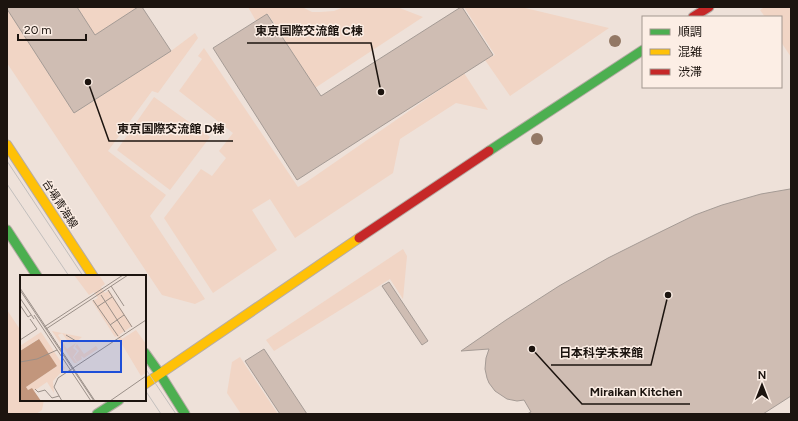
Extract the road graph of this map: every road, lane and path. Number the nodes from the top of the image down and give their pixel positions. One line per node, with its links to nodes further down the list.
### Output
1 (708, 7): 2 (street)
2 (694, 16)
3 (642, 51): 9 (street)
4 (7, 145): 7 (street, 台場青海線)
5 (7, 230): 6 (street)
6 (36, 275)
7 (92, 275)
8 (146, 354): 9 (street)
9 (160, 374): 10 (street); 15 (street)
10 (146, 383)
11 (117, 401): 14 (street)
12 (120, 401): 13 (street)
13 (125, 410)
14 (97, 414)
15 (185, 414)

